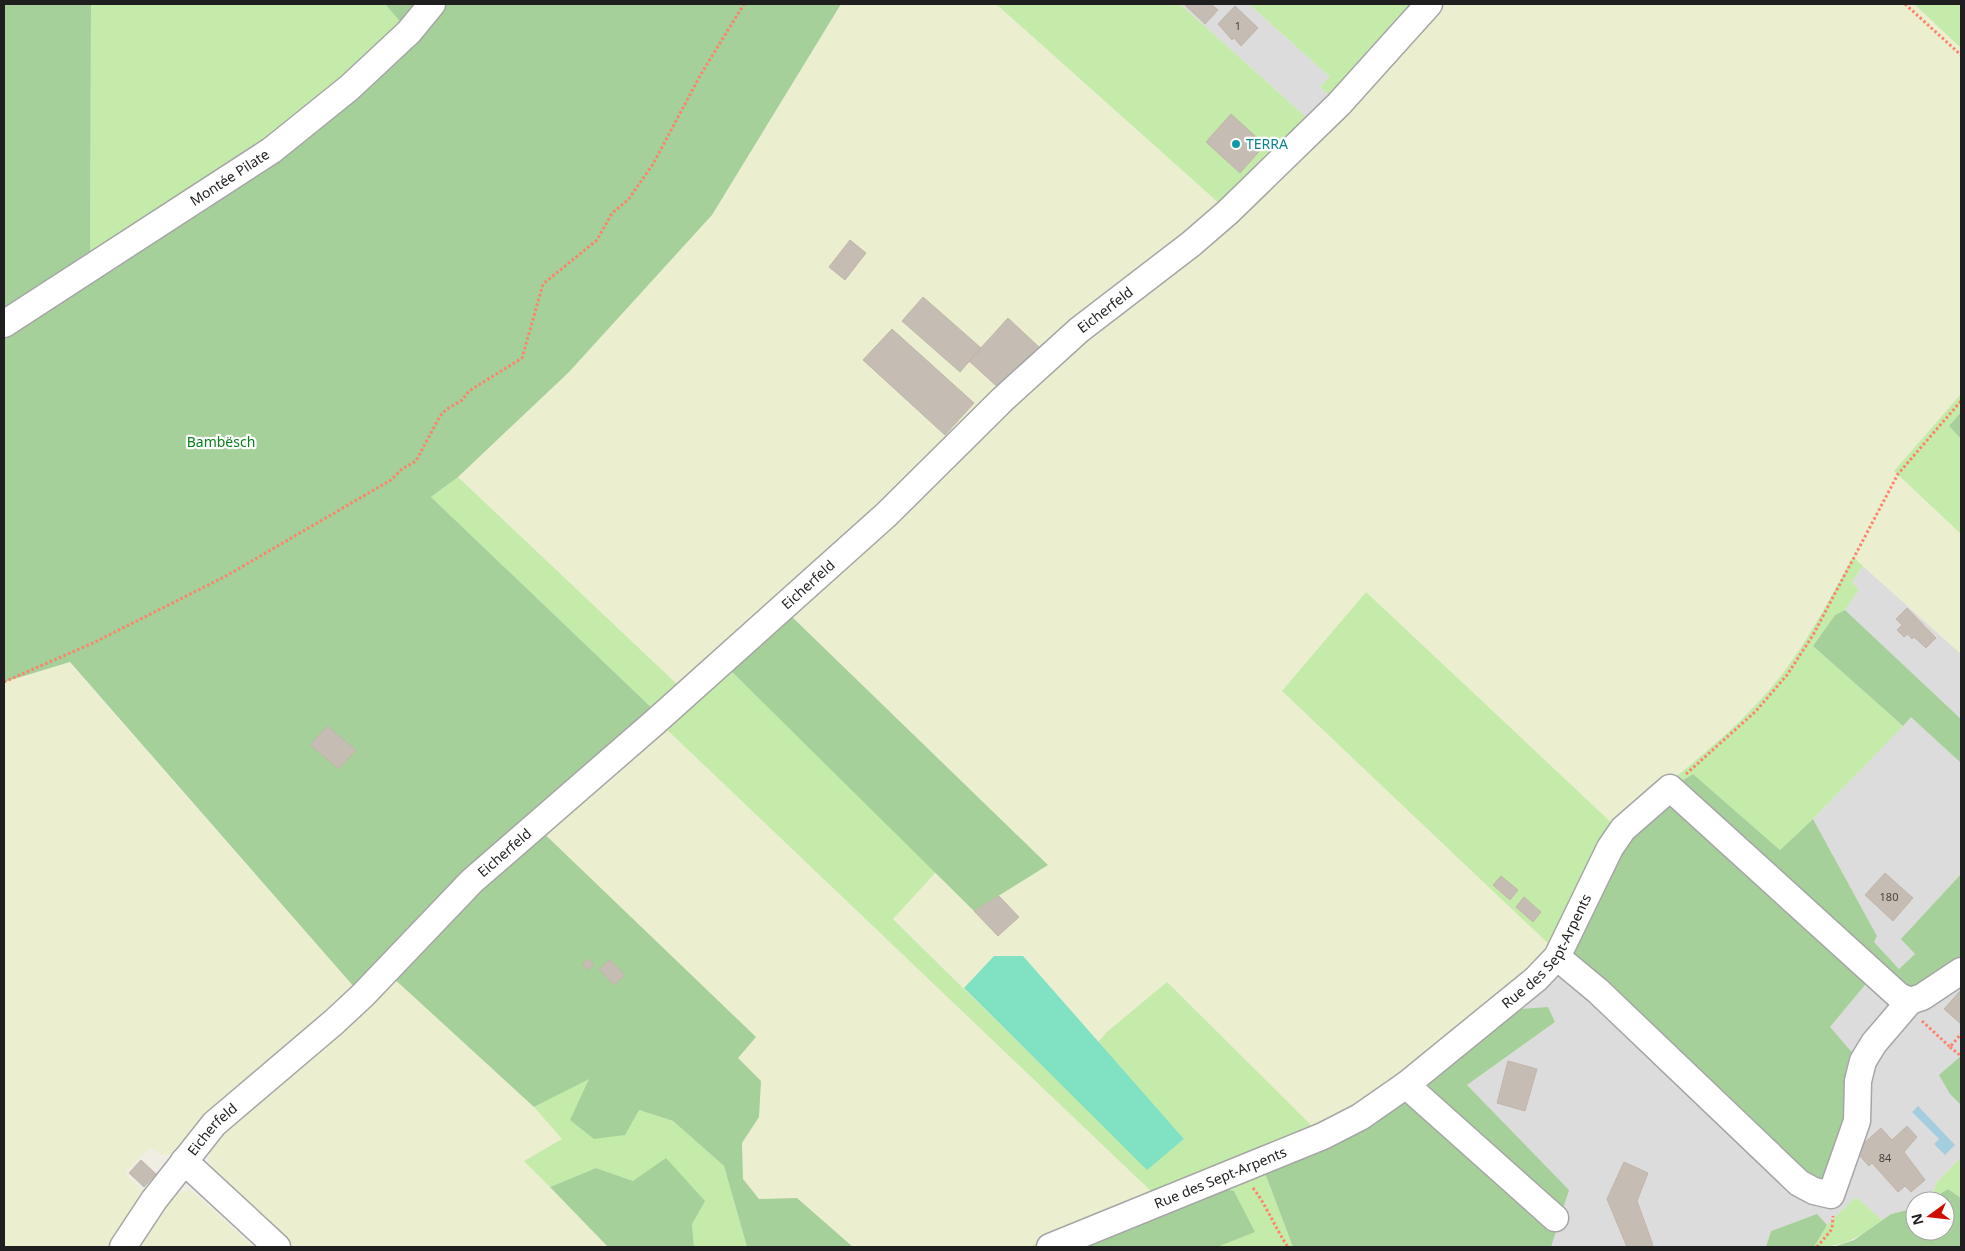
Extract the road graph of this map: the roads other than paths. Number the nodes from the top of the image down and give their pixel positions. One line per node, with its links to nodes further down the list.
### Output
1 (432, 4): 3 (street, Montée Pilate)
2 (1429, 4): 8 (street, Eicherfeld)
3 (4, 324)
4 (1557, 957): 6 (street, Rue des Sept-Arpents); 6 (street); 7 (street, Rue des Sept-Arpents)
5 (1961, 971): 6 (street)
6 (1910, 1001)
7 (1406, 1085): 9 (street); 12 (street, Rue des Sept-Arpents)
8 (184, 1161): 10 (street); 11 (street)
9 (1555, 1218)
10 (123, 1247)
11 (277, 1247)
12 (1050, 1247)

